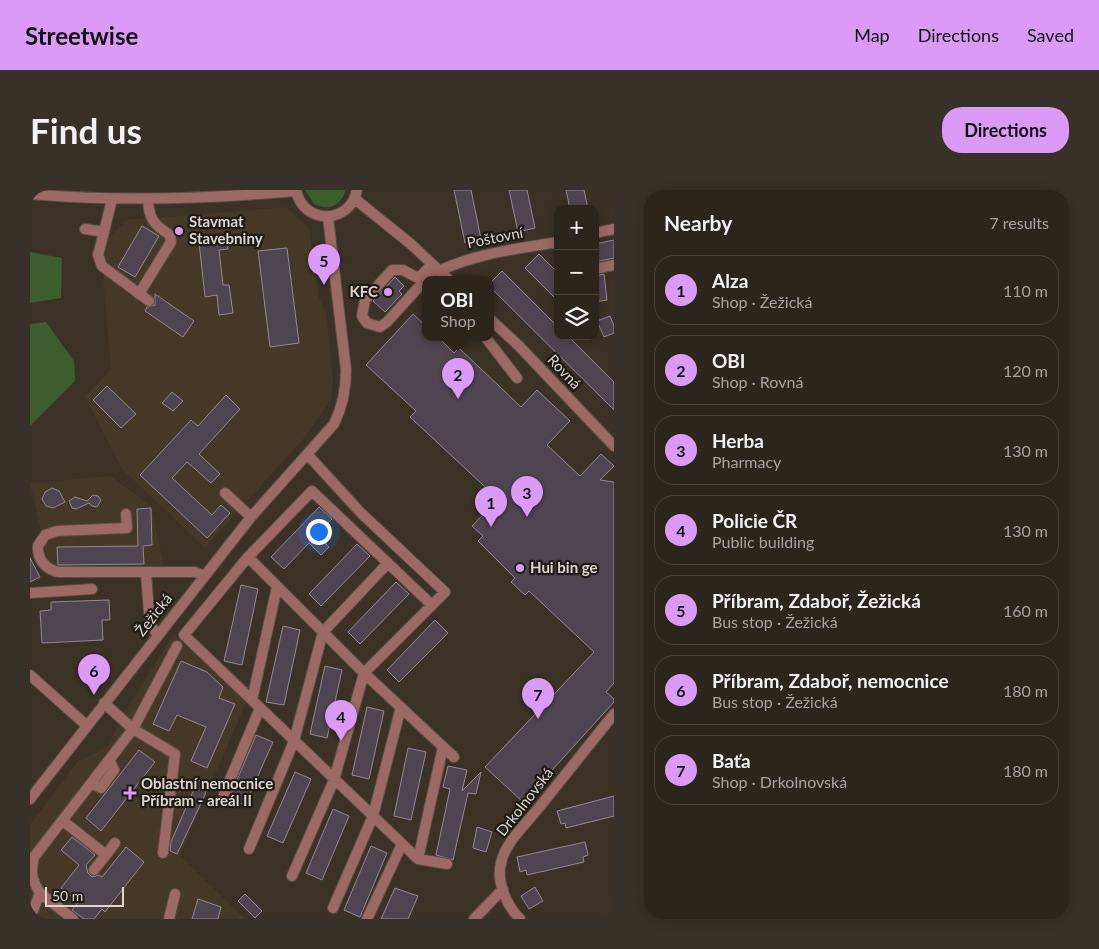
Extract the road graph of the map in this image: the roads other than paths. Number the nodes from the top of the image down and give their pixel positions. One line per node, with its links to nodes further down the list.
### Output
1 (296, 191): 5 (street); 6 (street)
2 (30, 194): 4 (street)
3 (356, 194): 6 (street); 14 (street)
4 (112, 199): 5 (street); 9 (street)
5 (148, 200): 18 (street)
6 (328, 217): 24 (street, Žežická)
7 (614, 228): 10 (street)
8 (85, 229): 9 (street)
9 (104, 232): 18 (street)
10 (599, 232)
11 (554, 243): 14 (street, Poštovní)
12 (614, 265): 13 (street)
13 (599, 267)
14 (436, 268): 15 (street, Poštovní); 16 (street); 17 (street, Poštovní)
15 (429, 276)
16 (445, 276)
17 (422, 283)
18 (139, 294): 19 (street)
19 (150, 301)
20 (494, 323): 23 (street, Rovná)
21 (488, 341): 22 (street)
22 (517, 378)
23 (614, 446)
24 (308, 455): 26 (street); 28 (street, Žežická)
25 (225, 493): 28 (street)
26 (361, 513): 29 (street); 37 (street)
27 (126, 514): 32 (street)
28 (251, 518): 33 (street, Žežická)
29 (348, 526): 30 (street); 31 (street)
30 (248, 558): 34 (street); 43 (street)
31 (388, 563): 37 (street); 38 (street)
32 (146, 574): 33 (street); 39 (street)
33 (204, 576): 39 (street, Žežická)
34 (277, 587): 38 (street); 43 (street)
35 (92, 589): 36 (street)
36 (30, 592)
37 (432, 605): 41 (street)
38 (323, 632): 41 (street); 50 (street)
39 (158, 634): 44 (street, Žežická)
40 (177, 646): 49 (street)
41 (364, 673): 45 (street); 53 (street)
42 (30, 675): 48 (street)
43 (252, 700): 46 (street)
44 (104, 702): 48 (street, Žežická); 49 (street)
45 (401, 707): 51 (street); 56 (street)
46 (260, 708): 50 (street); 54 (street)
47 (614, 714): 68 (street, Drkolnovská)
48 (86, 725): 55 (street, Žežická)
49 (134, 729): 57 (street); 61 (street)
50 (294, 741): 53 (street); 60 (street)
51 (443, 747): 52 (street); 63 (street)
52 (454, 757)
53 (334, 780): 56 (street); 66 (street)
54 (224, 794)
55 (30, 799)
56 (372, 816): 59 (street); 71 (street)
57 (63, 821): 62 (street); 67 (street)
58 (115, 844): 62 (street)
59 (402, 844): 63 (street); 75 (street)
60 (249, 849)
61 (162, 853)
62 (106, 855): 65 (street)
63 (418, 859): 64 (street)
64 (447, 864)
65 (94, 870)
66 (292, 876)
67 (31, 880): 69 (street)
68 (503, 889): 76 (street); 77 (street, Drkolnovská)
69 (40, 892): 72 (street); 73 (street)
70 (175, 894): 74 (street)
71 (333, 908)
72 (30, 918)
73 (73, 919)
74 (168, 919)
75 (368, 919)
76 (474, 919)
77 (520, 919)

